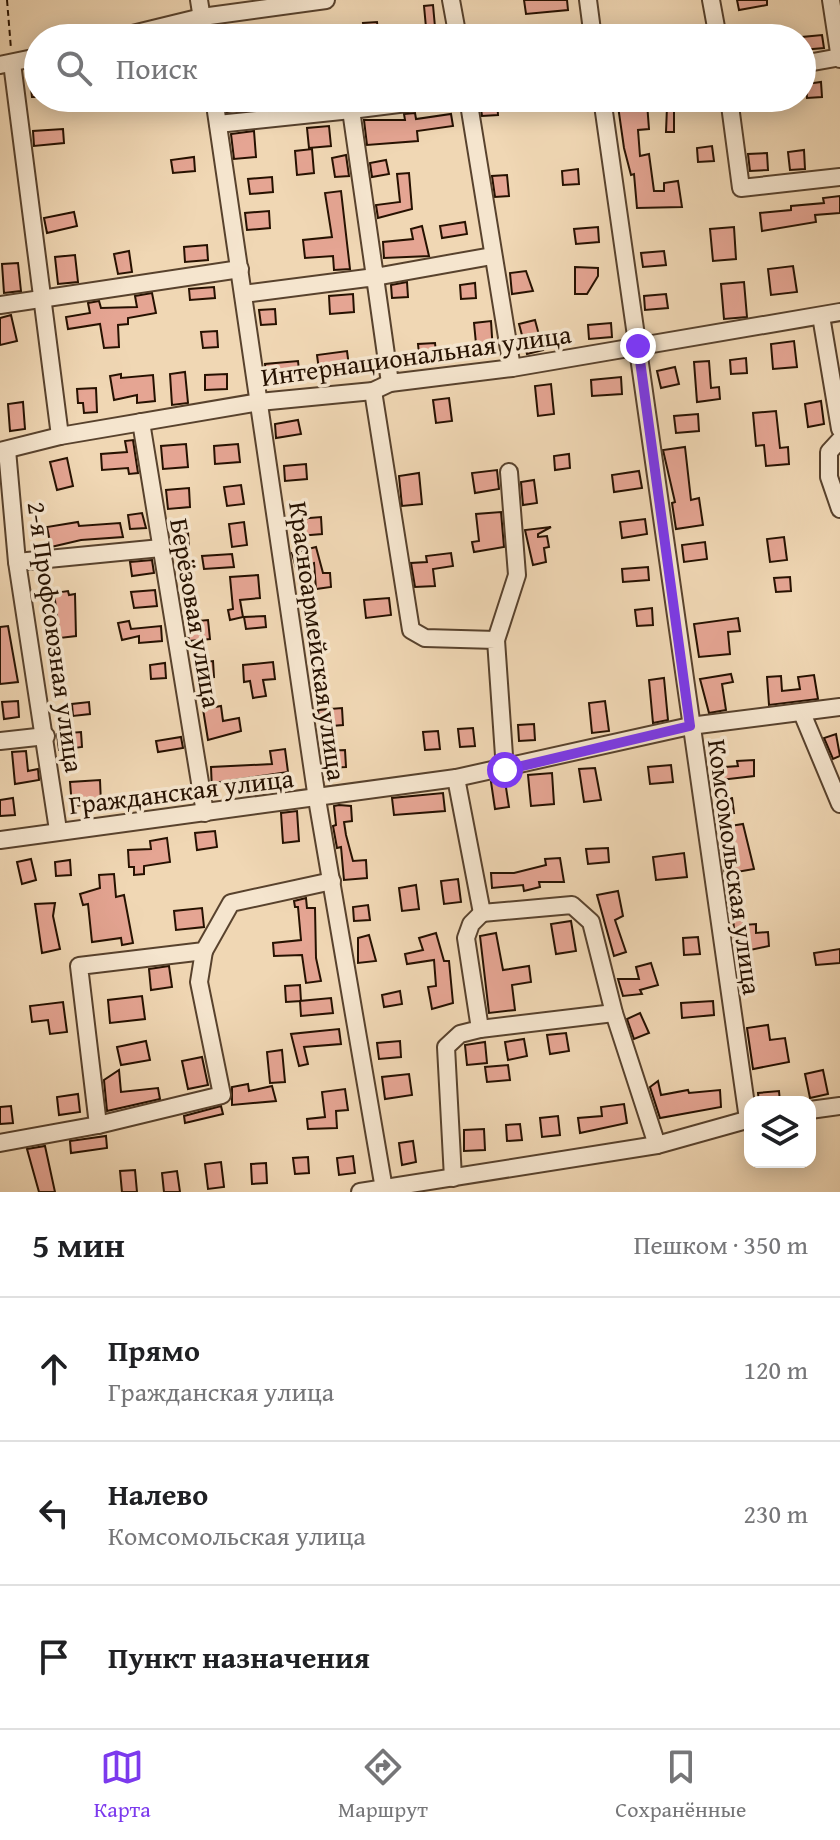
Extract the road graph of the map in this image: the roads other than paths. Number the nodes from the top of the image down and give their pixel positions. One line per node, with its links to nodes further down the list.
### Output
1 (326, 0): 6 (street)
2 (451, 0): 8 (street)
3 (588, 0): 9 (street)
4 (711, 0): 10 (street)
5 (831, 0): 11 (street)
6 (200, 8): 7 (street)
7 (155, 24)
8 (455, 24)
9 (591, 24)
10 (715, 24)
11 (840, 58): 12 (street)
12 (816, 62)
13 (6, 64): 26 (street)
14 (216, 112): 20 (street, Красноармейская улица)
15 (332, 112): 20 (street)
16 (351, 112): 24 (street)
17 (470, 112): 22 (street)
18 (604, 112): 30 (street, Комсомольская улица)
19 (731, 112): 21 (street)
20 (218, 124): 23 (street, Красноармейская улица)
21 (840, 177)
22 (492, 256): 24 (street); 31 (street)
23 (240, 269): 25 (street, Красноармейская улица); 26 (street)
24 (375, 277): 25 (street); 32 (street)
25 (243, 294): 34 (street, Красноармейская улица)
26 (42, 298): 27 (street); 37 (street)
27 (0, 305)
28 (840, 312): 29 (street, Интернациональная улица)
29 (821, 316): 30 (street, Интернациональная улица); 36 (street)
30 (638, 346): 31 (street, Интернациональная улица); 47 (street, Комсомольская улица)
31 (512, 368): 32 (street, Интернациональная улица)
32 (390, 383): 33 (street, Интернациональная улица)
33 (373, 391): 34 (street, Интернациональная улица); 44 (street)
34 (259, 402): 35 (street, Интернациональная улица); 52 (street, Красноармейская улица)
35 (141, 422): 37 (street, Интернациональная улица); 42 (street, Берёзовая улица)
36 (840, 429)
37 (60, 436): 39 (street, Интернациональная улица)
38 (840, 440): 41 (street)
39 (3, 451): 43 (street, 2-я Профсоюзная улица)
40 (509, 472): 44 (street)
41 (840, 509)
42 (161, 548): 43 (street); 54 (street, Берёзовая улица)
43 (17, 562): 48 (street, 2-я Профсоюзная улица)
44 (496, 640): 50 (street)
45 (840, 707): 46 (street, Гражданская улица)
46 (802, 713): 47 (street, Гражданская улица); 53 (street)
47 (690, 726): 50 (street, Гражданская улица); 62 (street, Комсомольская улица)
48 (46, 736): 49 (street); 55 (street, 2-я Профсоюзная улица)
49 (0, 741)
50 (505, 770): 51 (street, Гражданская улица)
51 (456, 778): 52 (street, Гражданская улица); 58 (street)
52 (317, 799): 54 (street, Гражданская улица); 57 (street, Красноармейская улица)
53 (840, 804)
54 (205, 813): 55 (street, Гражданская улица)
55 (58, 830): 56 (street, Гражданская улица)
56 (0, 840)
57 (332, 881): 59 (street); 70 (street, Красноармейская улица)
58 (482, 913): 60 (street); 61 (street)
59 (204, 951): 66 (street); 66 (street)
60 (614, 1013): 61 (street); 68 (street)
61 (480, 1029): 69 (street)
62 (746, 1096)
63 (840, 1106): 64 (street)
64 (816, 1109)
65 (744, 1120): 68 (street)
66 (98, 1125): 67 (street)
67 (0, 1143)
68 (657, 1145): 69 (street)
69 (453, 1178): 70 (street)
70 (384, 1189): 71 (street)
71 (360, 1192)

